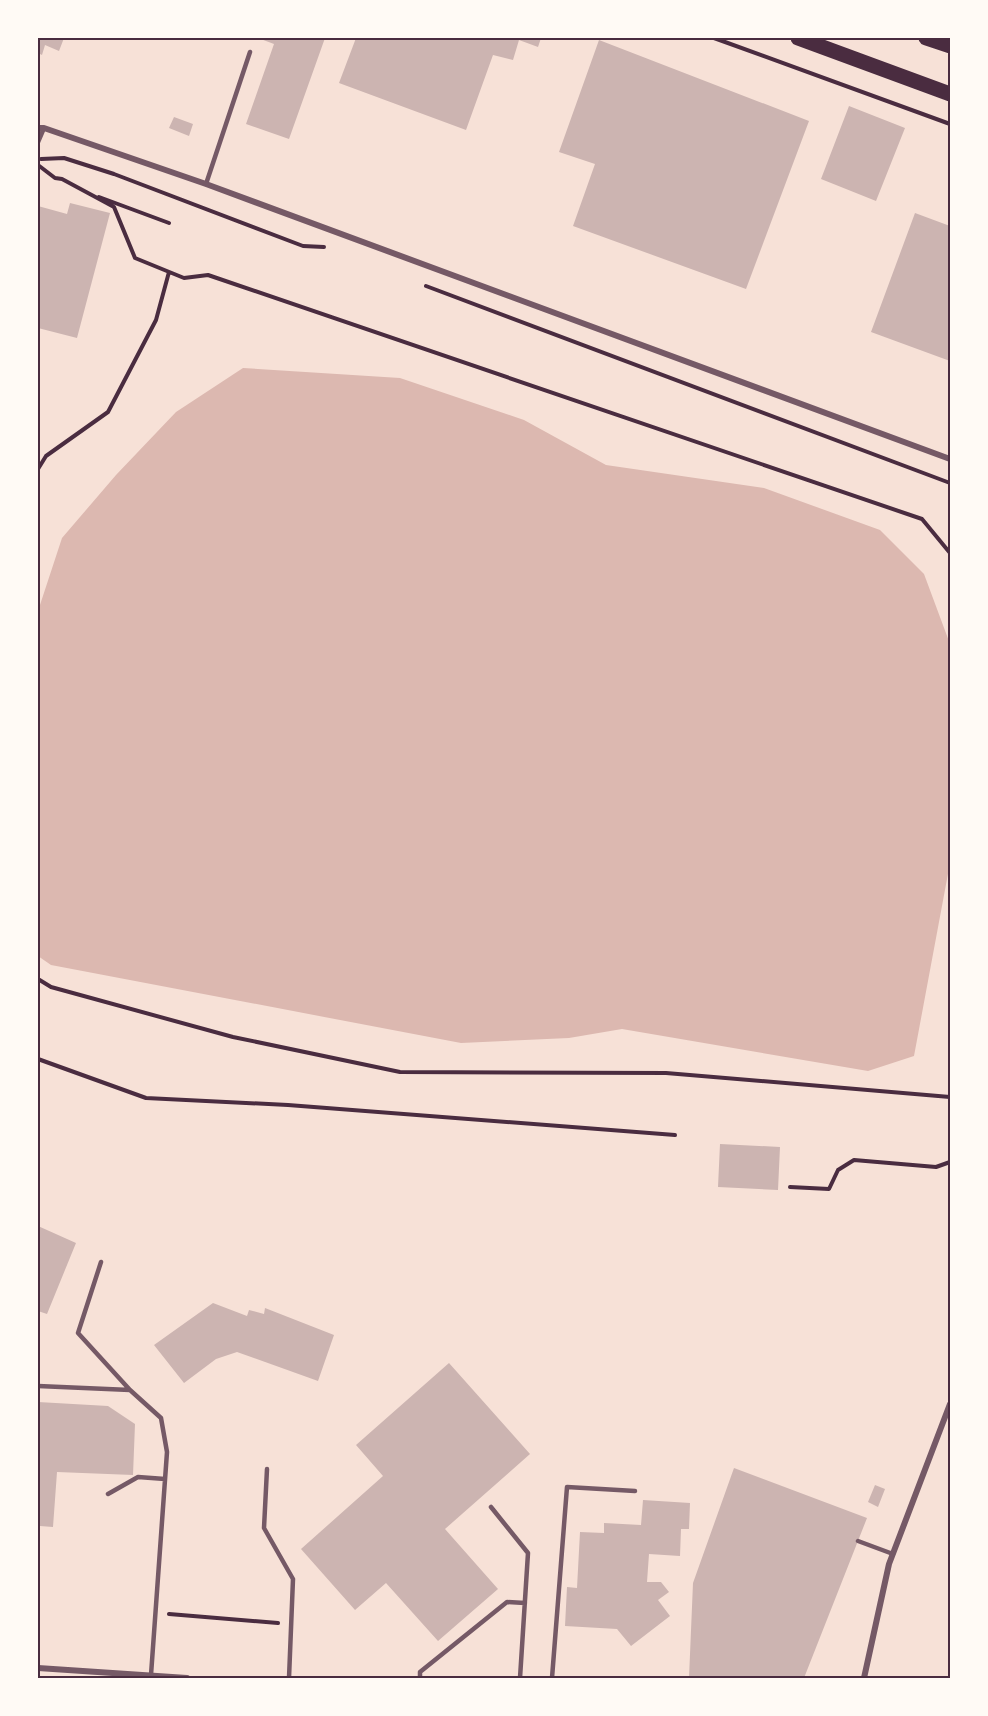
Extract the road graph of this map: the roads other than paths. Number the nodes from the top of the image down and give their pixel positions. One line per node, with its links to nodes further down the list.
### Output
1 (798, 38): 5 (main road)
2 (926, 38): 3 (main road)
3 (951, 46)
4 (250, 52): 9 (lane)
5 (951, 94)
6 (38, 122): 7 (street)
7 (41, 128): 8 (lane); 9 (street)
8 (38, 142)
9 (206, 184): 10 (street)
10 (951, 459)
11 (101, 1262): 13 (lane)
12 (38, 1386): 13 (lane)
13 (130, 1390): 16 (lane)
14 (951, 1404): 21 (street)
15 (267, 1469): 26 (lane)
16 (165, 1479): 18 (lane); 24 (lane)
17 (635, 1491): 29 (lane)
18 (108, 1494)
19 (491, 1507): 22 (lane)
20 (858, 1541): 21 (lane)
21 (892, 1554): 30 (street)
22 (525, 1603): 27 (lane); 28 (lane)
23 (38, 1668): 24 (street)
24 (152, 1676): 25 (street)
25 (187, 1678)
26 (289, 1678)
27 (420, 1678)
28 (520, 1678)
29 (552, 1678)
30 (864, 1678)

